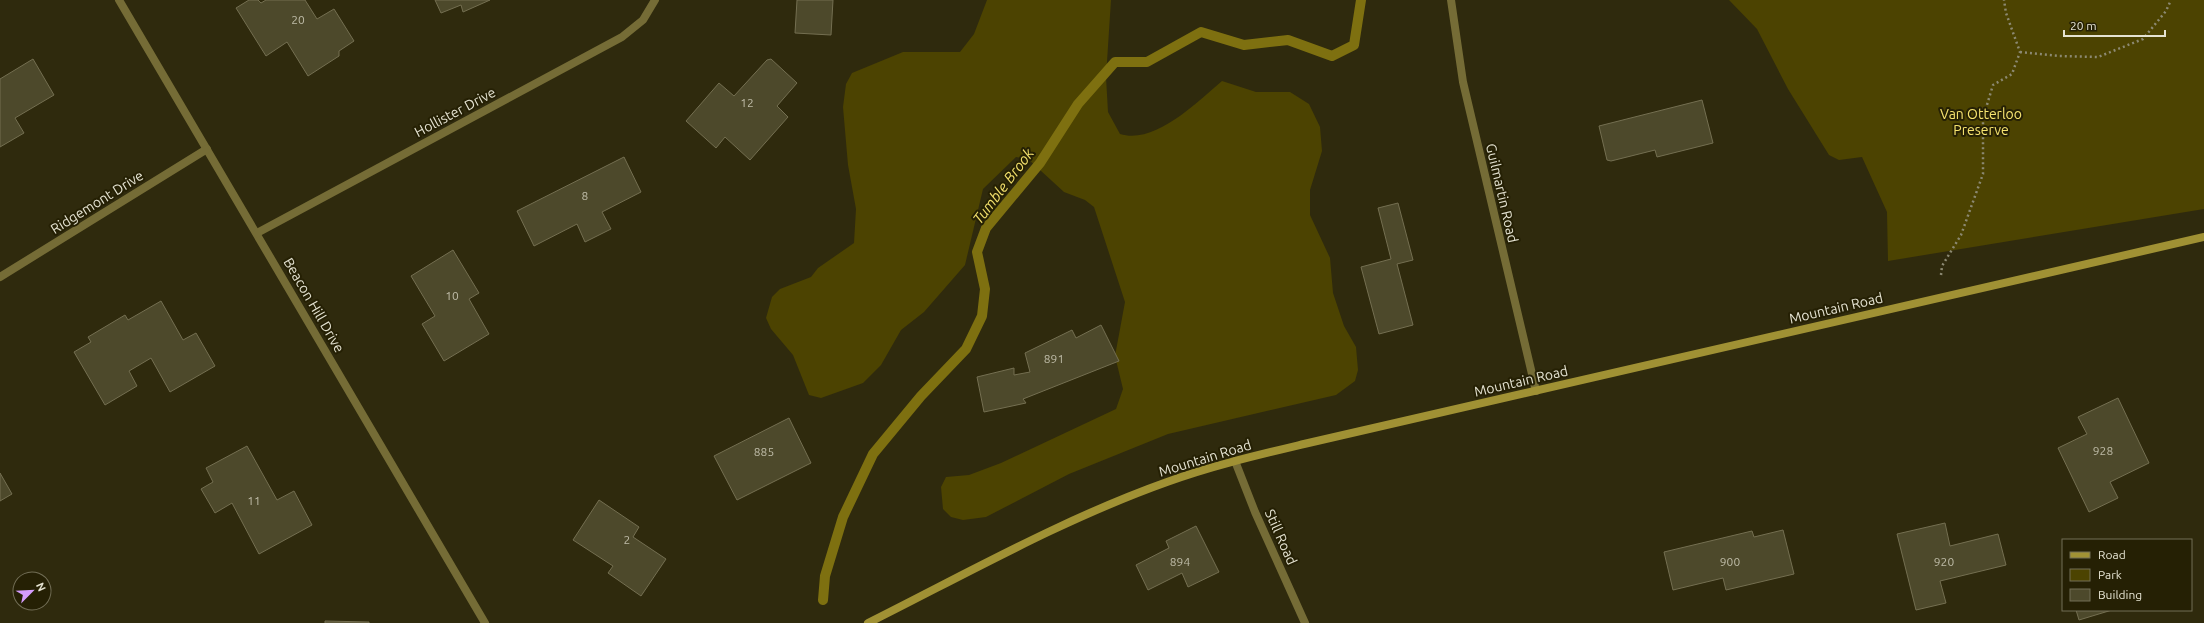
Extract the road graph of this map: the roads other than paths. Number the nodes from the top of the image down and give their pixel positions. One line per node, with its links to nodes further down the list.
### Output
1 (120, 0): 4 (street, Beacon Hill Drive)
2 (655, 0): 5 (street, Hollister Drive)
3 (1451, 0): 8 (street, Guilmartin Road)
4 (207, 149): 5 (street, Beacon Hill Drive); 7 (street, Ridgemont Drive)
5 (257, 233): 10 (street, Beacon Hill Drive)
6 (2204, 237): 8 (main road, Mountain Road)
7 (0, 277)
8 (1536, 391): 9 (main road, Mountain Road)
9 (1234, 461): 11 (main road, Mountain Road); 12 (street, Still Road)
10 (485, 623)
11 (868, 623)
12 (1305, 623)

